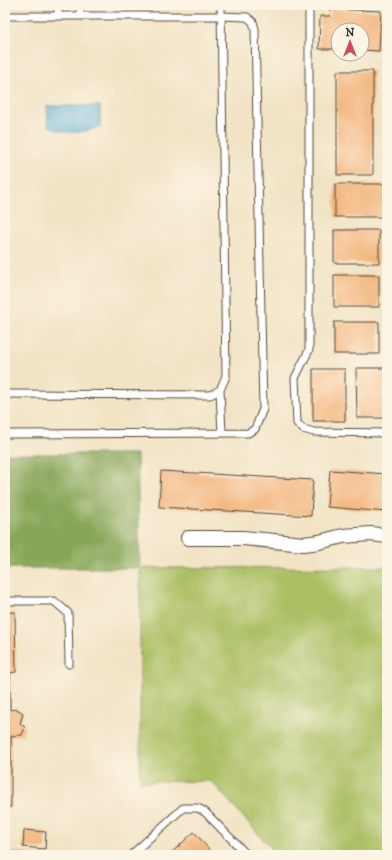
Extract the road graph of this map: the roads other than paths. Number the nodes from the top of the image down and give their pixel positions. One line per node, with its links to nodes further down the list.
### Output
1 (58, 5): 6 (lane)
2 (80, 5): 7 (lane)
3 (221, 5): 8 (lane)
4 (309, 5): 12 (lane)
5 (5, 16): 6 (lane)
6 (58, 16): 7 (lane)
7 (80, 16): 8 (lane)
8 (221, 16): 9 (lane); 11 (lane)
9 (220, 390): 10 (lane); 11 (lane)
10 (5, 394)
11 (222, 433): 13 (lane)
12 (387, 433)
13 (5, 434)
14 (387, 536): 15 (street)
15 (188, 538)
16 (5, 601): 17 (lane)
17 (69, 664)
18 (131, 855): 19 (lane)
19 (248, 855)

